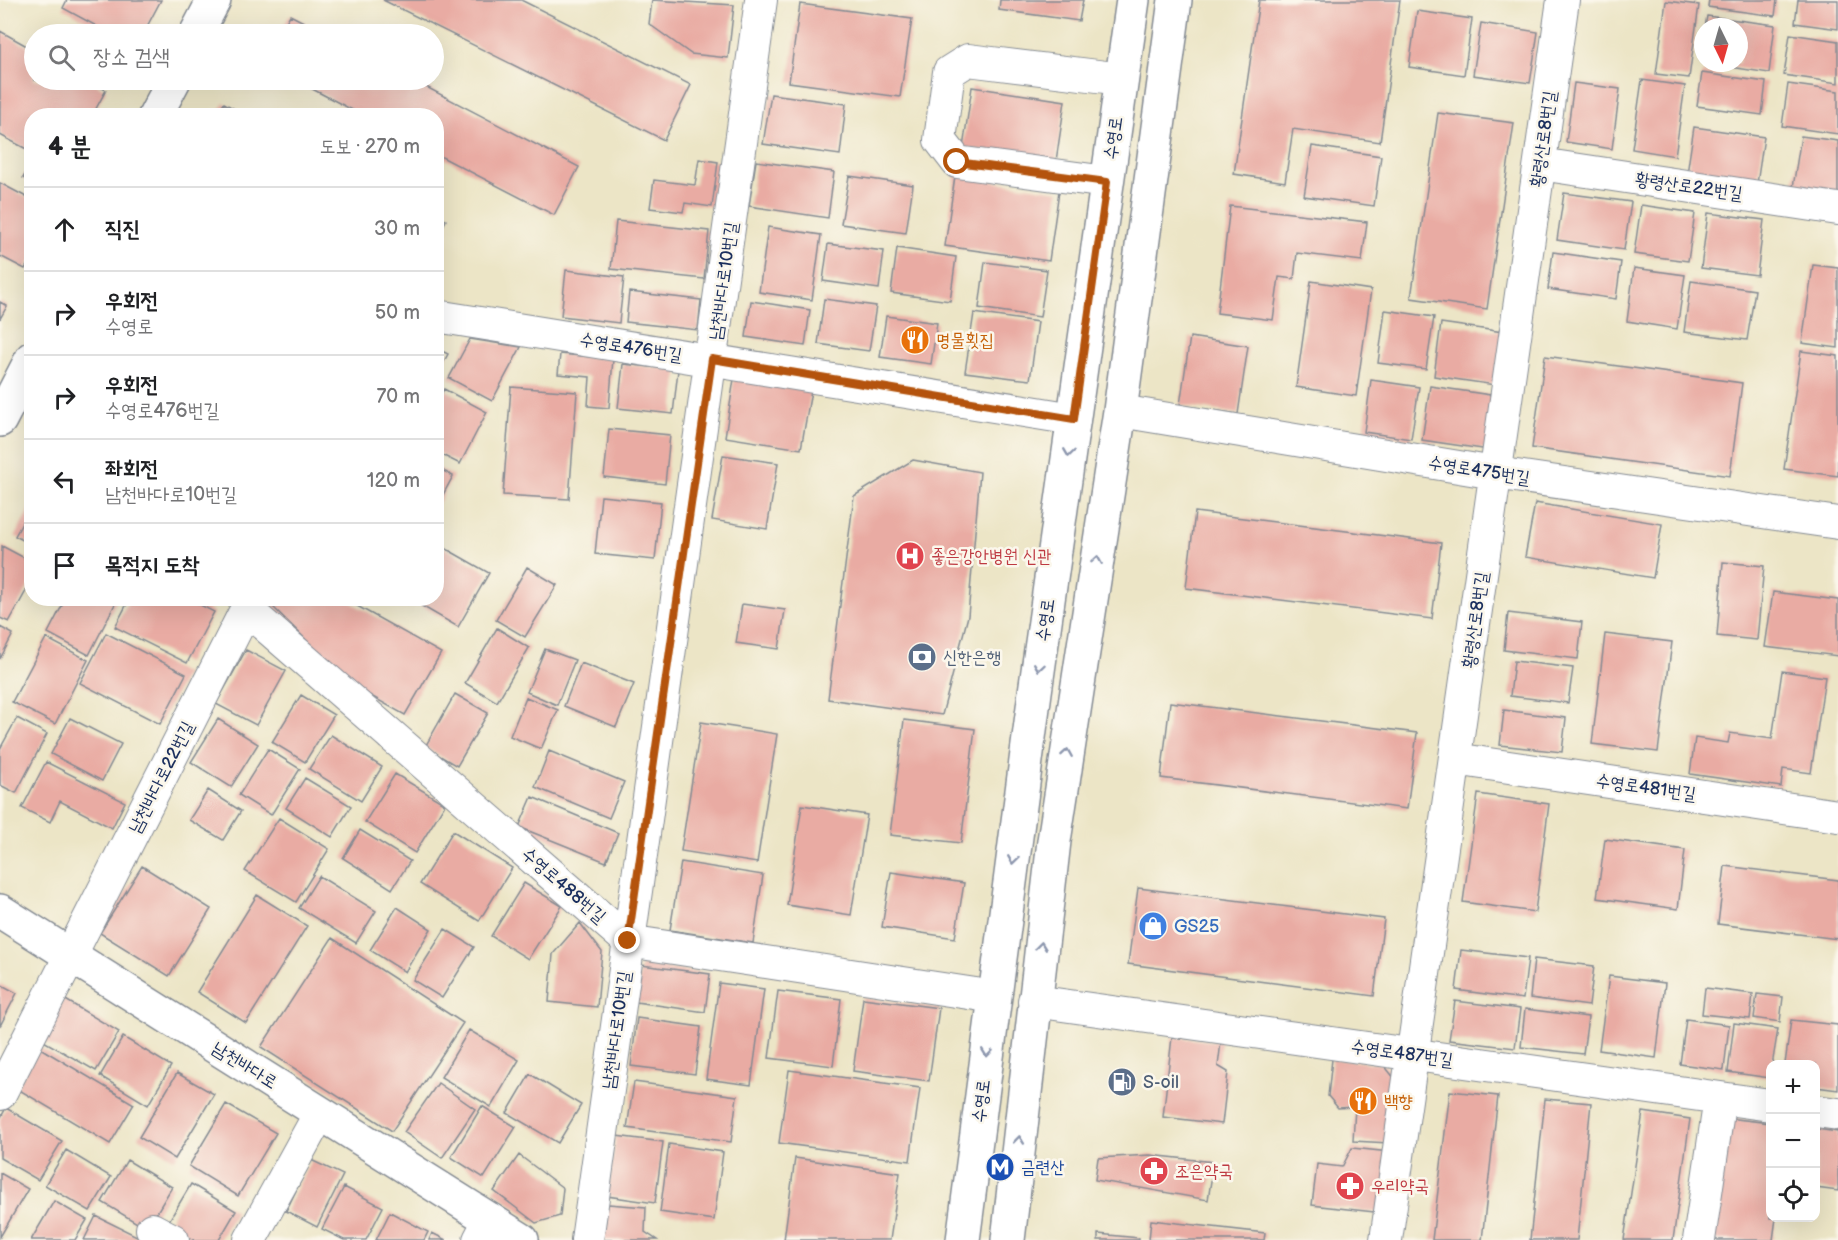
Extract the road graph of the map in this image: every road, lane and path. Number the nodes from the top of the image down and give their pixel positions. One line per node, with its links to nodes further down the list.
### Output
1 (214, 0): 6 (main road)
2 (761, 0): 14 (street, 남천바다로10번길)
3 (1133, 0): 7 (main road, 수영로)
4 (1175, 0): 16 (main road)
5 (1563, 0): 10 (street, 황령산로8번길)
6 (201, 24)
7 (1122, 79): 11 (main road, 수영로); 11 (street)
8 (169, 90): 9 (main road)
9 (159, 108)
10 (1540, 164): 12 (street, 황령산로22번길); 19 (street, 황령산로8번길)
11 (1107, 182): 17 (main road, 수영로)
12 (1838, 209)
13 (444, 317): 14 (street, 수영로476번길)
14 (712, 359): 17 (street, 수영로476번길); 26 (street, 남천바다로10번길)
15 (24, 374): 18 (main road)
16 (1120, 411): 19 (street, 수영로475번길); 29 (main road, one-way to 16)
17 (1074, 419): 28 (main road, 수영로, one-way to 28)
18 (0, 420)
19 (1496, 473): 20 (street, 수영로475번길); 23 (street, 황령산로8번길)
20 (1838, 523)
21 (248, 606): 27 (street, 남천바다로22번길)
22 (251, 606): 26 (street, 수영로488번길)
23 (1455, 759): 24 (street, 수영로481번길); 30 (street, 황령산로8번길)
24 (1838, 816)
25 (0, 911): 27 (main road, 남천바다로)
26 (628, 941): 28 (street); 40 (street, 남천바다로10번길)
27 (69, 955): 31 (street, 남천바다로22번길); 35 (main road, 남천바다로)
28 (995, 997): 41 (main road, 수영로, one-way to 41)
29 (1034, 1001): 30 (street, 수영로487번길); 42 (main road, one-way to 29)
30 (1412, 1054): 32 (street, 수영로487번길); 43 (street, 황령산로8번길)
31 (0, 1094)
32 (1720, 1098): 33 (street, 수영로487번길); 44 (street)
33 (1766, 1104)
34 (1820, 1112): 36 (street)
35 (320, 1113): 37 (main road, 남천바다로); 38 (street)
36 (1838, 1114)
37 (484, 1230): 39 (main road, 남천바다로)
38 (250, 1240)
39 (522, 1240)
40 (587, 1240)
41 (963, 1240)
42 (1008, 1240)
43 (1386, 1240)
44 (1699, 1240)

